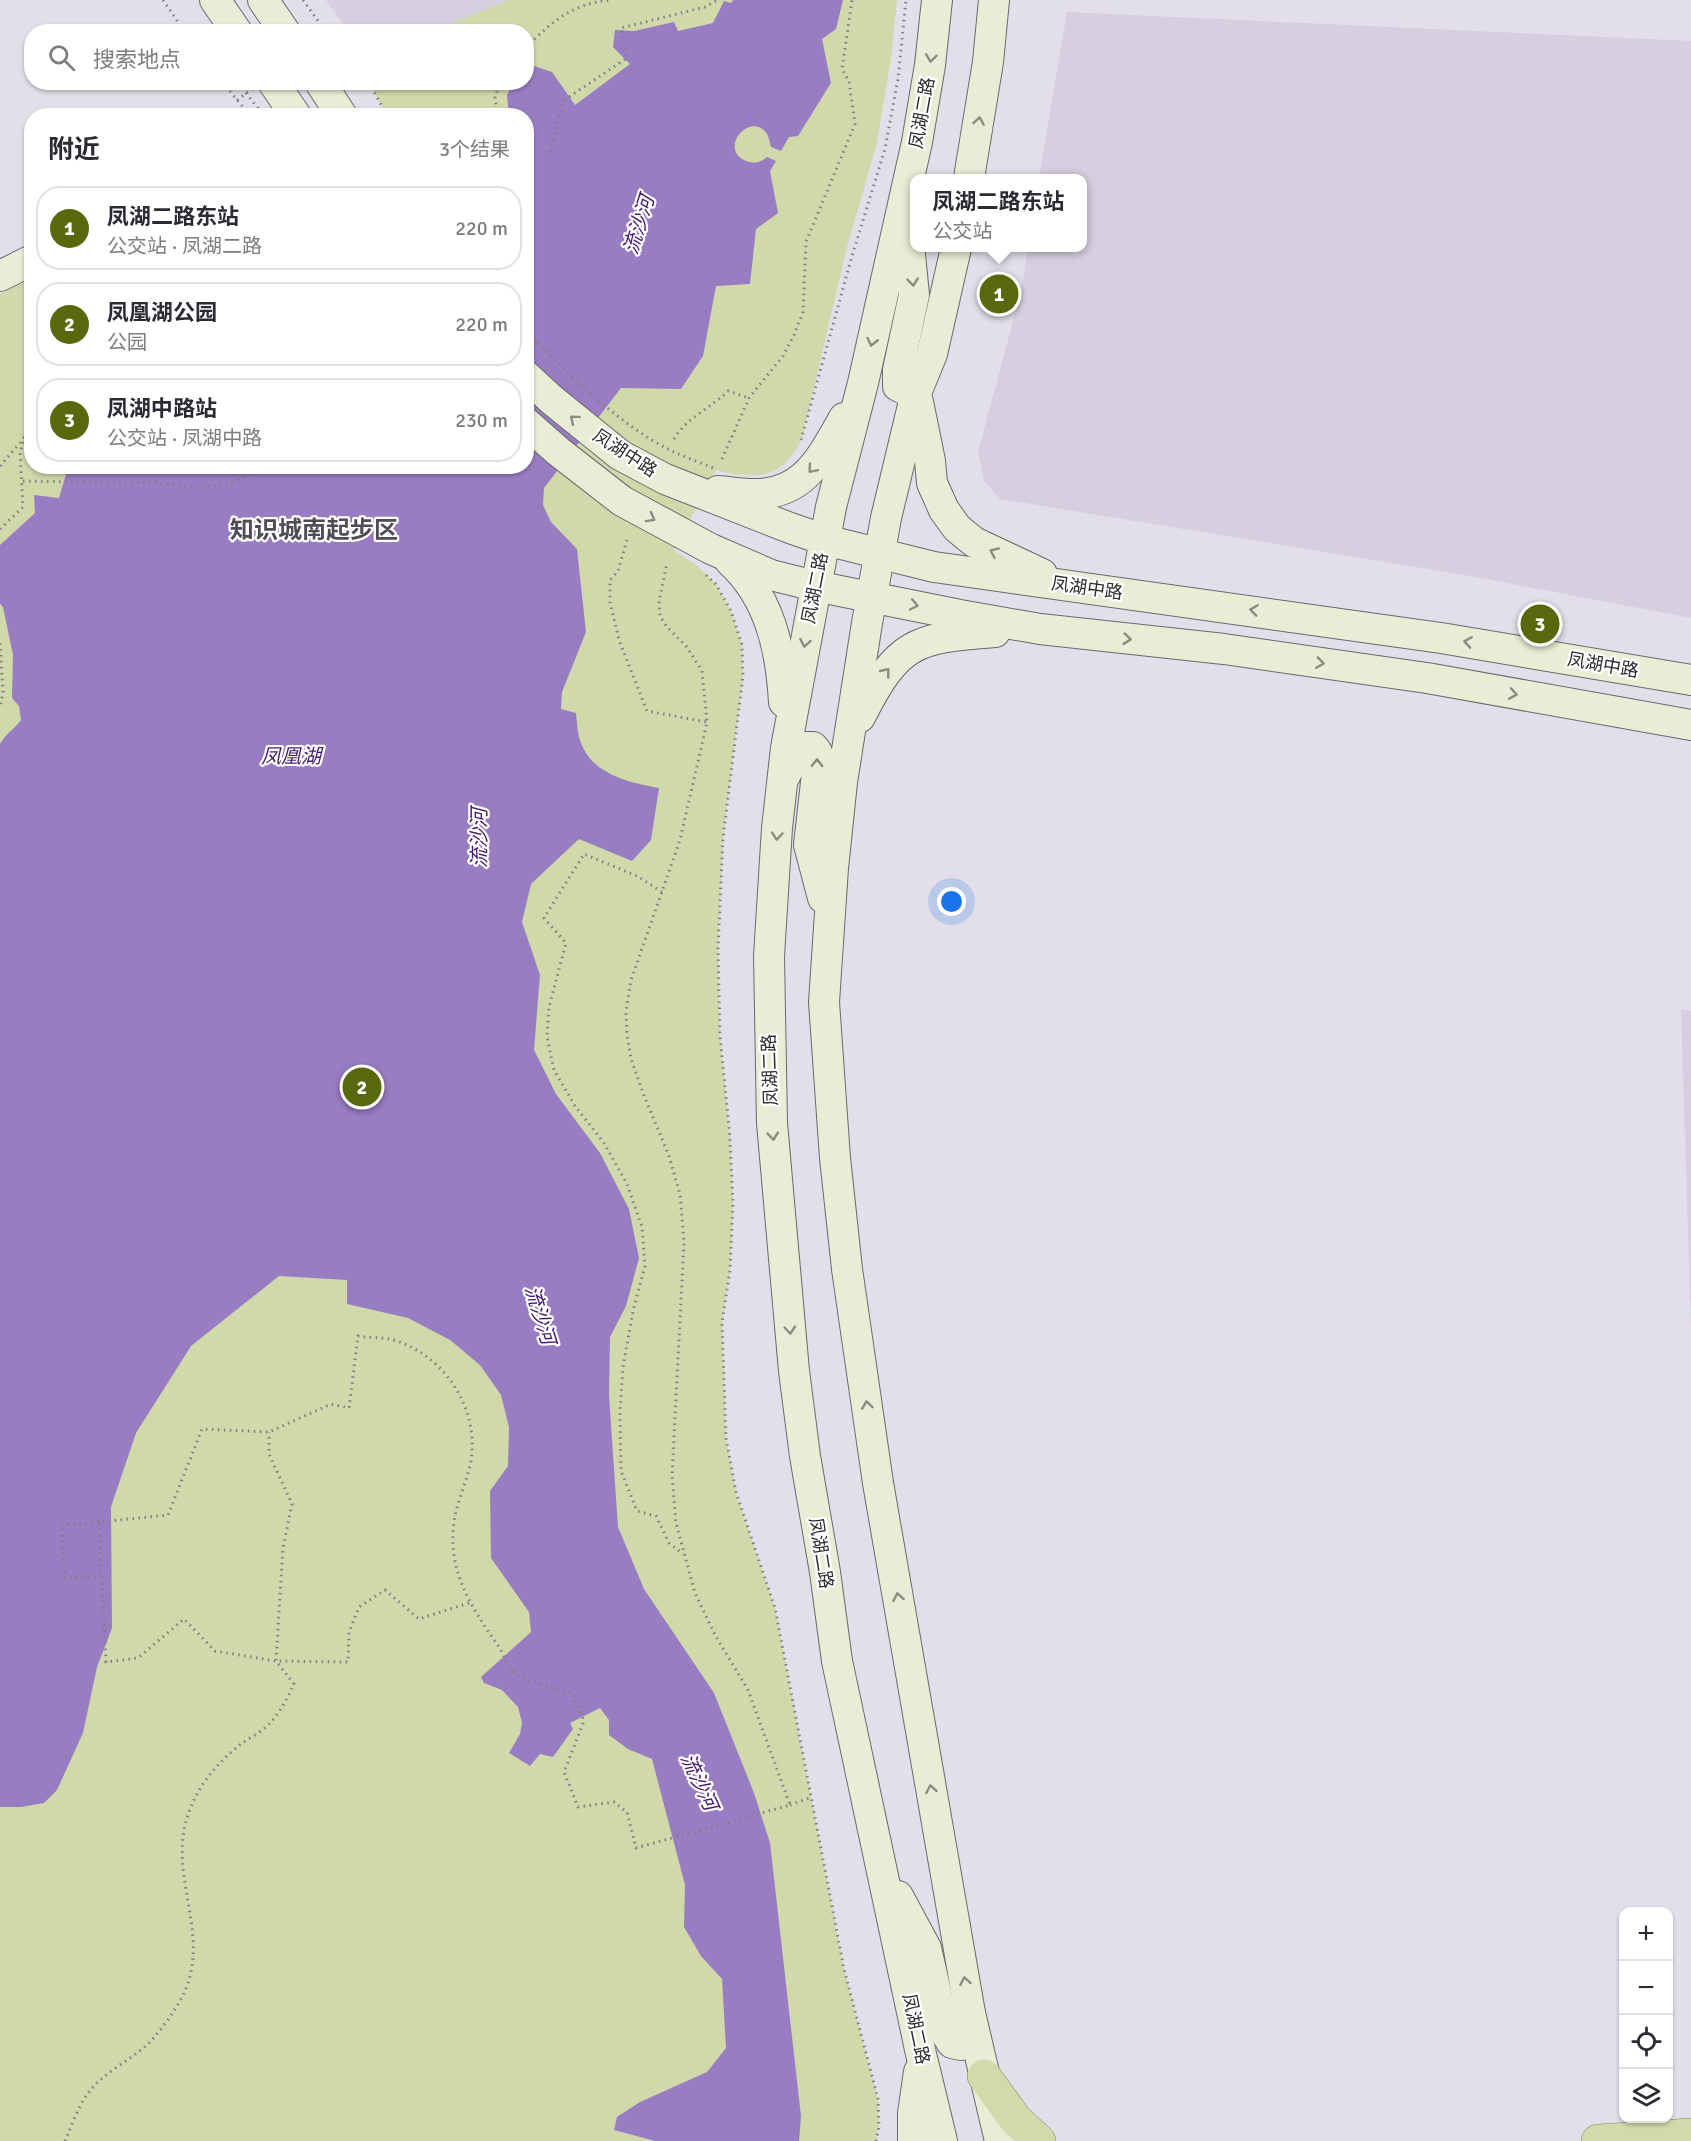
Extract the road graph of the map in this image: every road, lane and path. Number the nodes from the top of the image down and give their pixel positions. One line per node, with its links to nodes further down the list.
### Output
1 (163, 0): 11 (path)
2 (215, 0): 12 (street)
3 (263, 0): 13 (street)
4 (303, 0): 14 (path)
5 (610, 0): 15 (path)
6 (717, 0): 28 (path)
7 (852, 0): 41 (path)
8 (906, 0): 46 (path)
9 (937, 0): 29 (street, 凤湖二路, one-way to 29)
10 (994, 0): 30 (street, one-way to 10)
11 (180, 24)
12 (232, 24)
13 (280, 24)
14 (320, 24)
15 (534, 40)
16 (229, 90): 21 (path)
17 (278, 90): 24 (street)
18 (324, 90): 25 (street)
19 (373, 90): 26 (path)
20 (498, 90): 27 (path)
21 (237, 100): 22 (path); 23 (path)
22 (243, 108)
23 (258, 108)
24 (291, 108)
25 (332, 108)
26 (383, 108)
27 (497, 108)
28 (534, 152)
29 (910, 174)
30 (970, 174)
31 (910, 175): 32 (street, 凤湖二路, one-way to 32)
32 (904, 203): 37 (street, one-way to 37); 39 (street, 凤湖二路, one-way to 39)
33 (955, 252): 37 (street)
34 (24, 264): 35 (street)
35 (0, 276)
36 (534, 337): 49 (path)
37 (932, 354): 40 (street)
38 (534, 383): 52 (street, 凤湖中路, one-way to 38)
39 (863, 383): 52 (street, one-way to 52); 56 (street, 凤湖二路)
40 (916, 393): 57 (street); 61 (street, one-way to 40)
41 (749, 398): 45 (path); 47 (path)
42 (534, 430): 54 (street, 凤湖中路, one-way to 54)
43 (24, 435): 48 (path)
44 (24, 439): 51 (path)
45 (674, 439)
46 (797, 446)
47 (722, 459)
48 (0, 465)
49 (717, 470)
50 (249, 474): 51 (path)
51 (23, 481): 53 (path)
52 (686, 487): 56 (street, 凤湖中路)
53 (0, 530)
54 (683, 535): 60 (street, 凤湖中路); 71 (street)
55 (627, 540): 68 (path)
56 (825, 540): 57 (street, 凤湖中路); 60 (street, 凤湖二路)
57 (881, 555): 61 (street, 凤湖中路); 62 (street)
58 (668, 564): 68 (path)
59 (701, 570): 81 (path)
60 (815, 586): 62 (street, 凤湖中路); 71 (street, 凤湖二路, one-way to 71)
61 (1075, 587): 64 (street); 66 (street, 凤湖中路, one-way to 61)
62 (872, 597): 63 (street, 凤湖中路, one-way to 63); 70 (street)
63 (1040, 629): 64 (street, 凤湖中路); 70 (street, one-way to 63)
64 (1077, 634): 69 (street, 凤湖中路, one-way to 69)
65 (0, 643): 67 (path)
66 (1691, 681)
67 (0, 707)
68 (708, 722): 73 (path)
69 (1691, 725)
70 (848, 741): 74 (street)
71 (786, 748): 72 (street, 凤湖二路)
72 (782, 782): 74 (street, one-way to 72); 83 (street, 凤湖二路, one-way to 83)
73 (662, 892): 77 (path); 77 (path)
74 (829, 924): 84 (street, one-way to 74)
75 (269, 1432): 76 (path); 79 (path); 80 (path)
76 (99, 1522): 78 (path); 78 (path)
77 (684, 1555): 82 (path)
78 (101, 1576): 80 (path)
79 (469, 1603): 80 (path); 82 (path)
80 (276, 1661): 88 (path)
81 (812, 1797): 82 (path); 89 (path)
82 (790, 1805)
83 (882, 1867): 84 (street); 85 (street, 凤湖二路)
84 (970, 2013): 86 (street)
85 (921, 2054): 90 (street); 91 (street, 凤湖二路)
86 (984, 2076): 92 (street); 93 (main road)
87 (1691, 2135): 94 (main road)
88 (65, 2141)
89 (876, 2141)
90 (912, 2141)
91 (942, 2141)
92 (1000, 2141)
93 (1039, 2141)
94 (1598, 2141)

